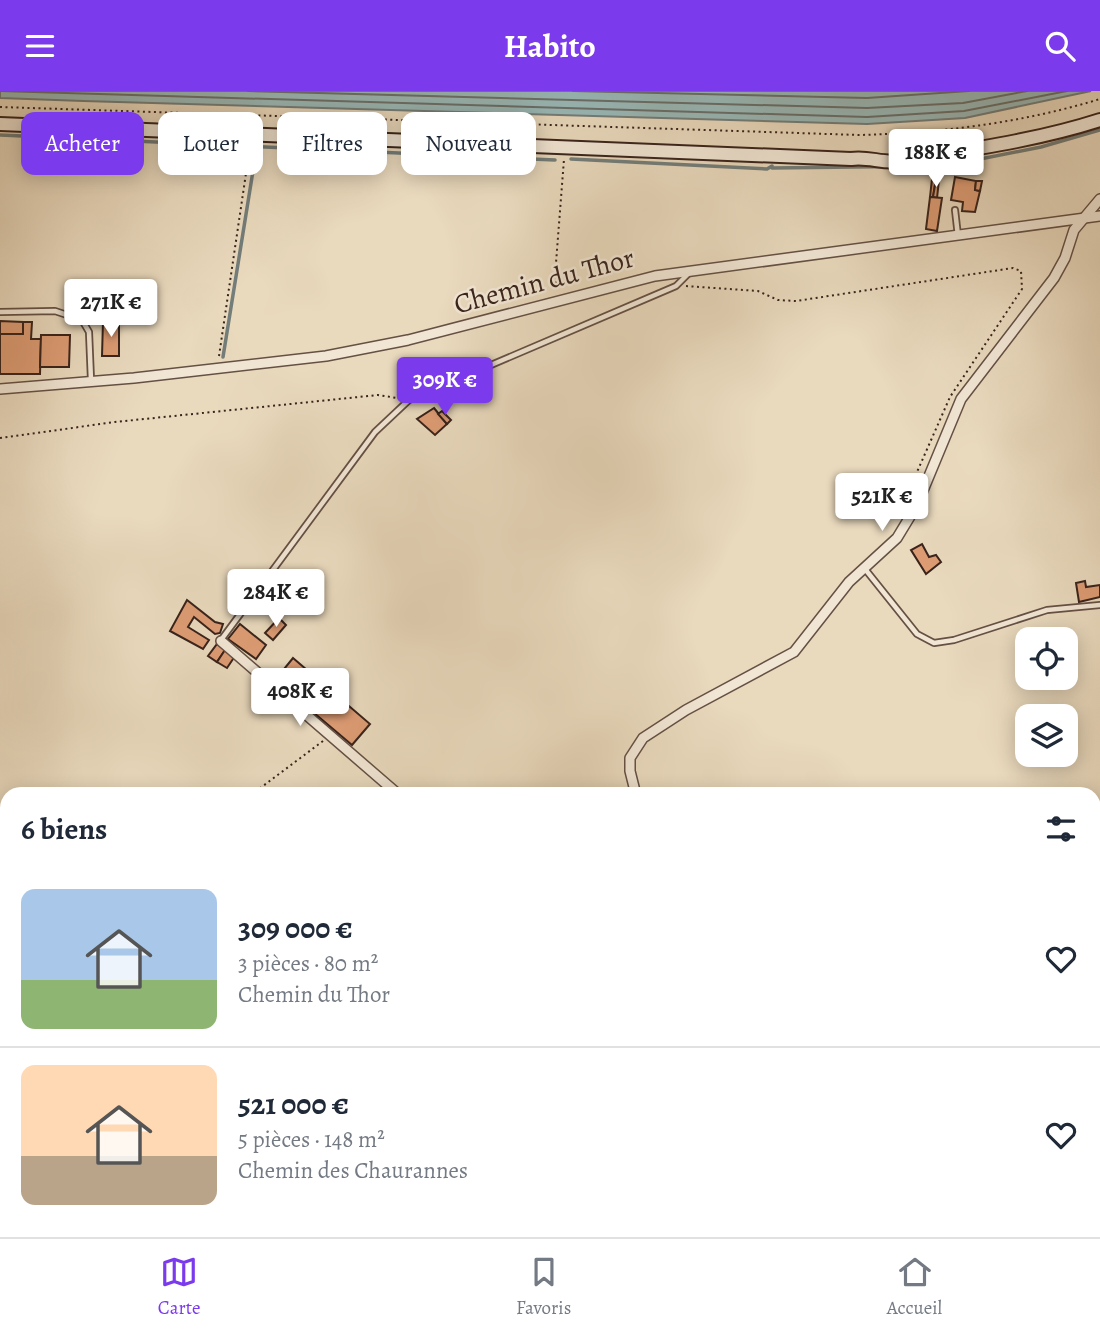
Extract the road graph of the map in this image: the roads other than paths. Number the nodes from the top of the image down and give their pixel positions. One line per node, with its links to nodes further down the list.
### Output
1 (1100, 120): 2 (main road)
2 (0, 124)
3 (1100, 199): 6 (street)
4 (955, 210): 7 (lane)
5 (1100, 216): 6 (street, Chemin du Thor)
6 (1086, 218): 7 (street, Chemin du Thor); 12 (street)
7 (958, 237): 8 (street, Chemin du Thor)
8 (689, 273): 10 (street, Chemin du Thor); 14 (lane)
9 (0, 312): 10 (lane)
10 (91, 382): 11 (street, Chemin du Thor)
11 (0, 390)
12 (865, 569): 13 (lane); 16 (street)
13 (1100, 605)
14 (221, 641): 15 (street)
15 (390, 787)
16 (634, 787)

